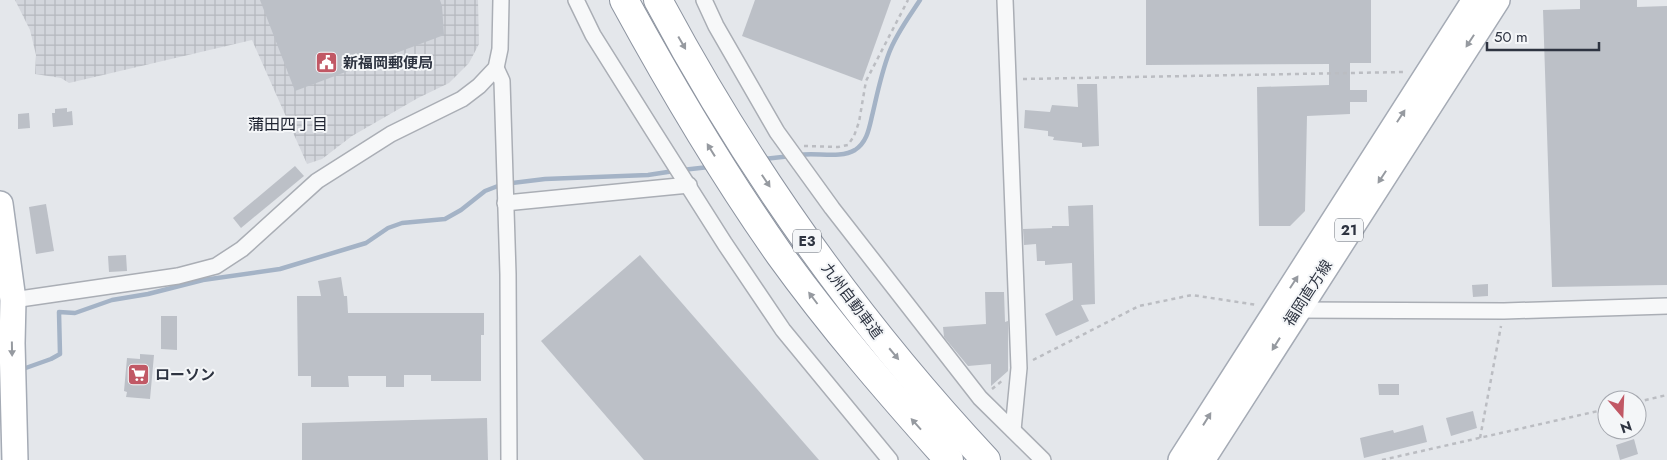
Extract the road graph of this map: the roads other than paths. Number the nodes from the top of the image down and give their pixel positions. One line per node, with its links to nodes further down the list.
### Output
1 (501, 0): 9 (street)
2 (576, 0): 10 (street)
3 (624, 0): 20 (highway, 九州自動車道 / E3, one-way to 3)
4 (658, 0): 21 (highway, 九州自動車道 / E3, one-way to 21)
5 (704, 0): 16 (street)
6 (1005, 0): 16 (street)
7 (1475, 0): 15 (main road, 福岡直方線 / 21, one-way to 7)
8 (1497, 0): 15 (main road, 福岡直方線 / 21, one-way to 15)
9 (496, 68): 11 (street); 13 (street)
10 (689, 185): 11 (street); 19 (street)
11 (506, 203): 18 (street)
12 (0, 204): 13 (main road)
13 (13, 300): 17 (main road, one-way to 17)
14 (1667, 306): 15 (street)
15 (1287, 309): 23 (main road, 福岡直方線 / 21, one-way to 15); 24 (main road, 福岡直方線 / 21, one-way to 24)
16 (1013, 430): 22 (street)
17 (15, 460)
18 (509, 460)
19 (890, 460)
20 (949, 460)
21 (986, 460)
22 (1043, 460)
23 (1181, 460)
24 (1202, 460)

